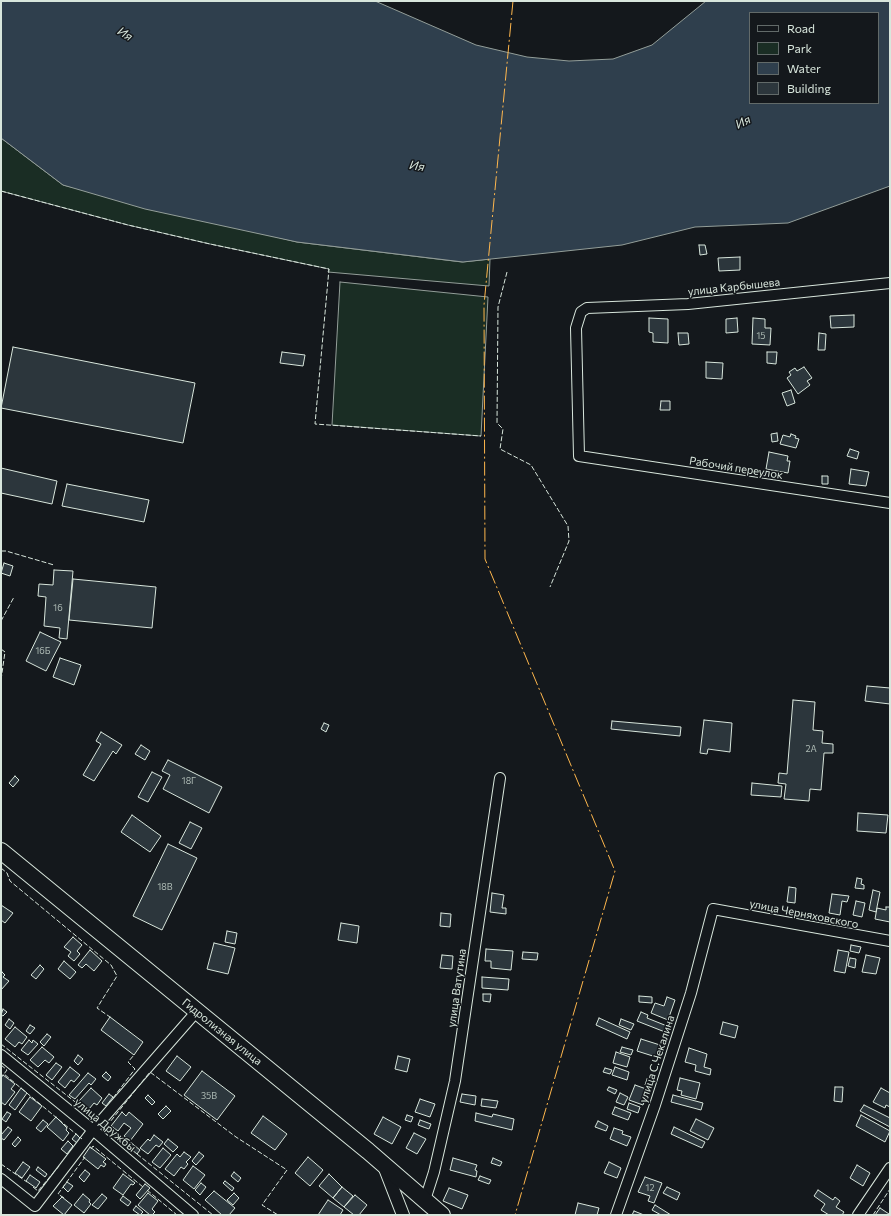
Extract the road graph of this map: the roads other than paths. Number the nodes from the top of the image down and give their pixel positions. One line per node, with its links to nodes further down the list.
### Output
1 (890, 283): 2 (street, улица Карбышева)
2 (579, 456): 3 (street, Рабочий переулок)
3 (890, 503)
4 (500, 778): 14 (street, улица Ватутина)
5 (1, 851): 8 (highway, Гидролизная улица)
6 (713, 909): 7 (street, улица Черняховского); 18 (street, улица С.Чекалина)
7 (890, 941)
8 (197, 1011): 10 (street); 11 (highway, Гидролизная улица)
9 (1, 1055): 10 (street, улица Дружбы)
10 (93, 1130): 13 (street); 15 (street, улица Дружбы)
11 (384, 1165): 14 (highway, Гидролизная улица); 16 (street)
12 (890, 1168): 19 (street)
13 (1, 1179)
14 (425, 1200): 17 (highway, Гидролизная улица)
15 (193, 1215)
16 (403, 1215)
17 (442, 1215)
18 (616, 1215)
19 (858, 1215)

